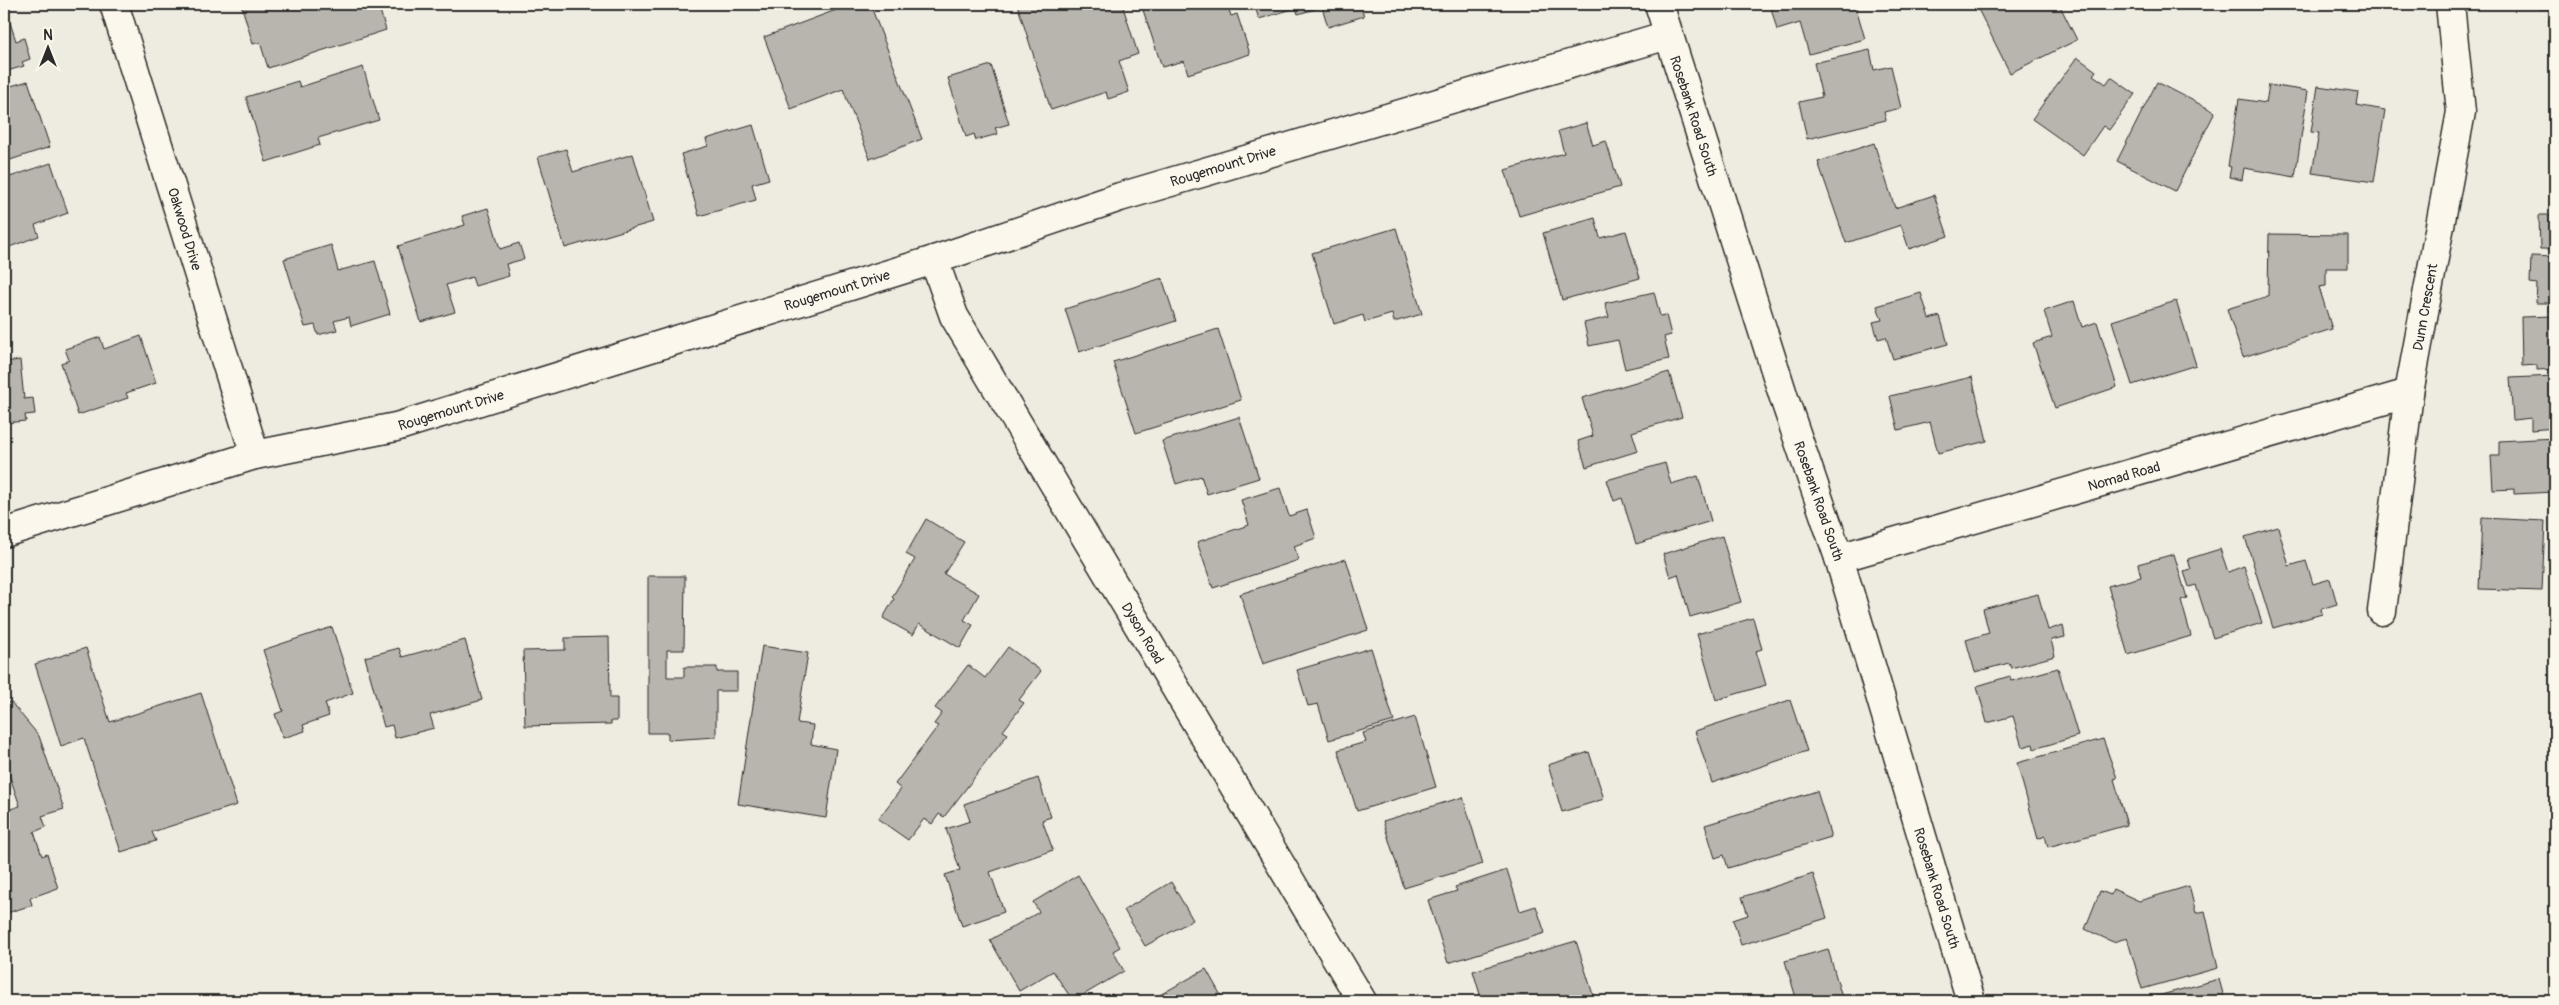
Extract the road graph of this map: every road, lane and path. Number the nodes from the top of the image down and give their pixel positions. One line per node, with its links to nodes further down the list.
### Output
1 (114, 4): 7 (street, Oakwood Drive)
2 (1659, 4): 4 (street, Rosebank Road South)
3 (2450, 4): 6 (street, Dunn Crescent)
4 (1668, 35): 5 (street, Rougemount Drive); 9 (street, Rosebank Road South)
5 (934, 260): 7 (street, Rougemount Drive); 11 (street, Dyson Road)
6 (2409, 393): 9 (street, Nomad Road); 10 (street, Dunn Crescent)
7 (255, 455): 8 (street, Rougemount Drive)
8 (4, 533)
9 (1839, 558): 12 (street, Rosebank Road South)
10 (2382, 611)
11 (1362, 1001)
12 (1971, 1001)

